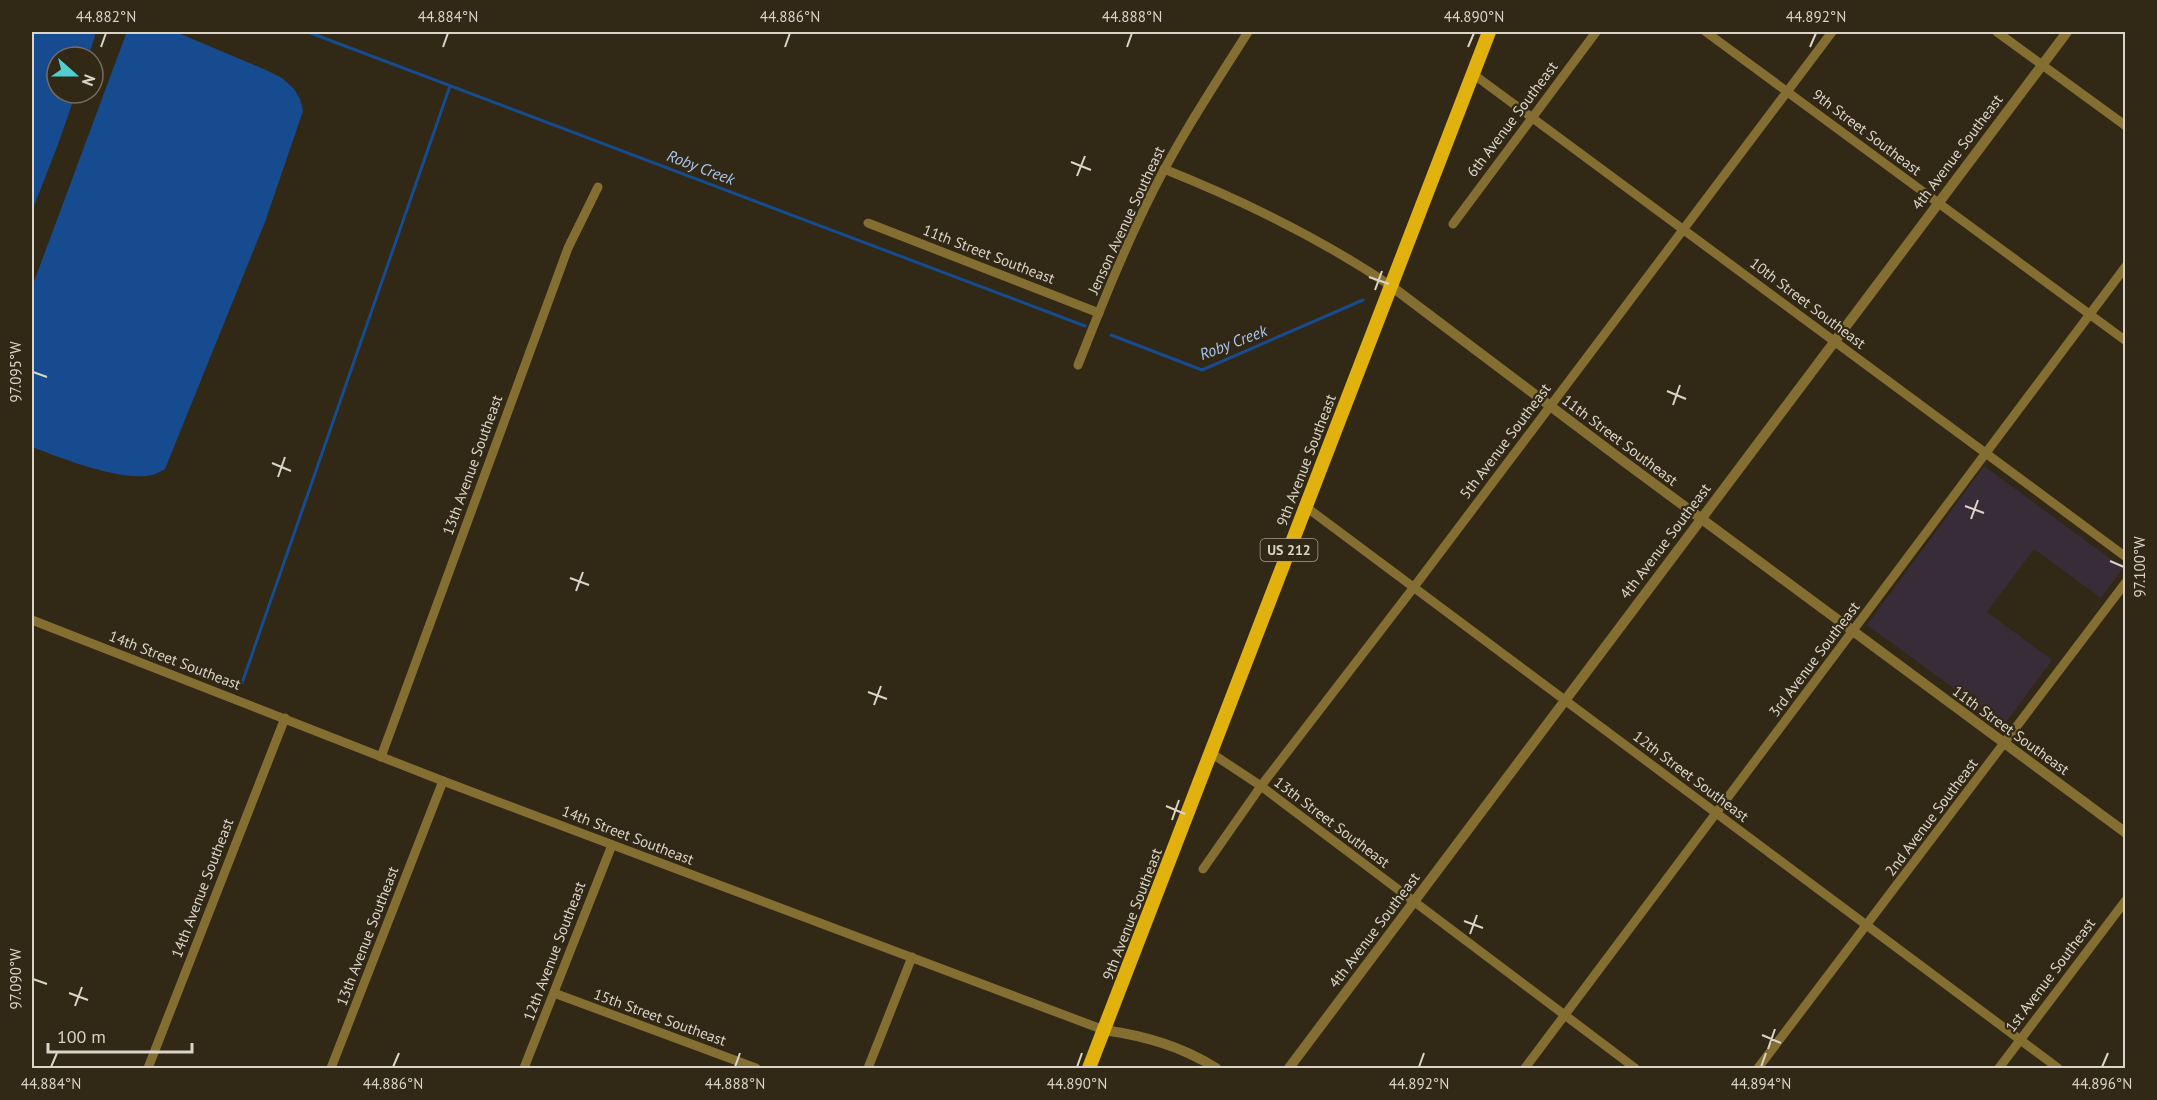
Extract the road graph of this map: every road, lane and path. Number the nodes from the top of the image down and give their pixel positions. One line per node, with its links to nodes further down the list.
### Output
1 (1248, 32): 13 (street, Jenson Avenue Southeast)
2 (1489, 32): 9 (main road, 9th Avenue Southeast / US 212)
3 (1596, 32): 11 (street, 6th Avenue Southeast)
4 (1706, 32): 10 (street, 9th Street Southeast)
5 (1832, 32): 10 (street, 5th Avenue Southeast)
6 (1997, 32): 8 (street)
7 (2067, 32): 8 (street, 4th Avenue Southeast)
8 (2042, 64): 12 (street); 15 (street, 4th Avenue Southeast)
9 (1473, 74): 11 (street, 10th Street Southeast); 20 (main road, 9th Avenue Southeast / US 212)
10 (1787, 91): 15 (street, 9th Street Southeast); 18 (street, 5th Avenue Southeast)
11 (1532, 117): 17 (street, 6th Avenue Southeast); 18 (street, 10th Street Southeast)
12 (2126, 126)
13 (1164, 170): 20 (street, 11th Street Southeast); 21 (street, Jenson Avenue Southeast)
14 (598, 187): 39 (street, 13th Avenue Southeast)
15 (1937, 203): 22 (street, 9th Street Southeast); 23 (street, 4th Avenue Southeast)
16 (868, 223): 21 (street, 11th Street Southeast)
17 (1453, 224)
18 (1683, 229): 23 (street, 10th Street Southeast); 26 (street, 5th Avenue Southeast)
19 (2126, 266): 22 (street, 3rd Avenue Southeast)
20 (1391, 286): 26 (street, 11th Street Southeast); 28 (main road, 9th Avenue Southeast / US 212)
21 (1099, 313): 25 (street, Jenson Avenue Southeast)
22 (2090, 315): 24 (street, 9th Street Southeast); 27 (street, 3rd Avenue Southeast)
23 (1834, 340): 27 (street, 10th Street Southeast); 29 (street, 4th Avenue Southeast)
24 (2126, 341)
25 (1078, 365)
26 (1550, 406): 29 (street, 11th Street Southeast); 32 (street, 5th Avenue Southeast)
27 (1985, 453): 30 (street, 10th Street Southeast); 34 (street, 3rd Avenue Southeast)
28 (1306, 507): 32 (street, 12th Street Southeast); 38 (main road, 9th Avenue Southeast / US 212)
29 (1700, 518): 34 (street, 11th Street Southeast); 35 (street, 4th Avenue Southeast)
30 (2126, 557)
31 (2126, 582): 37 (street, 2nd Avenue Southeast)
32 (1414, 588): 35 (street, 12th Street Southeast); 41 (street, 5th Avenue Southeast)
33 (32, 620): 36 (street, 14th Street Southeast)
34 (1854, 631): 37 (street, 11th Street Southeast); 42 (street, 3rd Avenue Southeast)
35 (1565, 699): 42 (street, 12th Street Southeast); 47 (street, 4th Avenue Southeast)
36 (285, 718): 39 (street, 14th Street Southeast); 54 (street, 14th Avenue Southeast)
37 (2005, 744): 43 (street, 11th Street Southeast); 48 (street, 2nd Avenue Southeast)
38 (1211, 753): 41 (street, 13th Street Southeast); 52 (main road, 9th Avenue Southeast / US 212)
39 (381, 757): 40 (street, 14th Street Southeast)
40 (443, 781): 44 (street, 14th Street Southeast); 55 (street, 13th Avenue Southeast)
41 (1261, 786): 45 (street, 5th Avenue Southeast); 47 (street, 13th Street Southeast)
42 (1717, 814): 48 (street, 12th Street Southeast); 51 (street, 3rd Avenue Southeast)
43 (2126, 833)
44 (612, 845): 49 (street, 14th Street Southeast); 50 (street, 12th Avenue Southeast)
45 (1203, 869)
46 (2126, 900): 53 (street, 1st Avenue Southeast)
47 (1414, 902): 51 (street, 13th Street Southeast); 61 (street, 4th Avenue Southeast)
48 (1866, 926): 53 (street, 12th Street Southeast); 64 (street, 2nd Avenue Southeast)
49 (912, 957): 52 (street, 14th Street Southeast); 58 (street)
50 (554, 993): 56 (street, 12th Avenue Southeast); 57 (street, 15th Street Southeast)
51 (1565, 1016): 62 (street, 3rd Avenue Southeast); 63 (street, 13th Street Southeast)
52 (1104, 1030): 59 (main road, 9th Avenue Southeast / US 212); 60 (street, 14th Street Southeast)
53 (2020, 1040): 65 (street, 1st Avenue Southeast); 66 (street, 12th Street Southeast)
54 (148, 1068)
55 (331, 1068)
56 (524, 1068)
57 (756, 1068)
58 (868, 1068)
59 (1089, 1068)
60 (1216, 1068)
61 (1289, 1068)
62 (1525, 1068)
63 (1635, 1068)
64 (1758, 1068)
65 (1998, 1068)
66 (2058, 1068)

